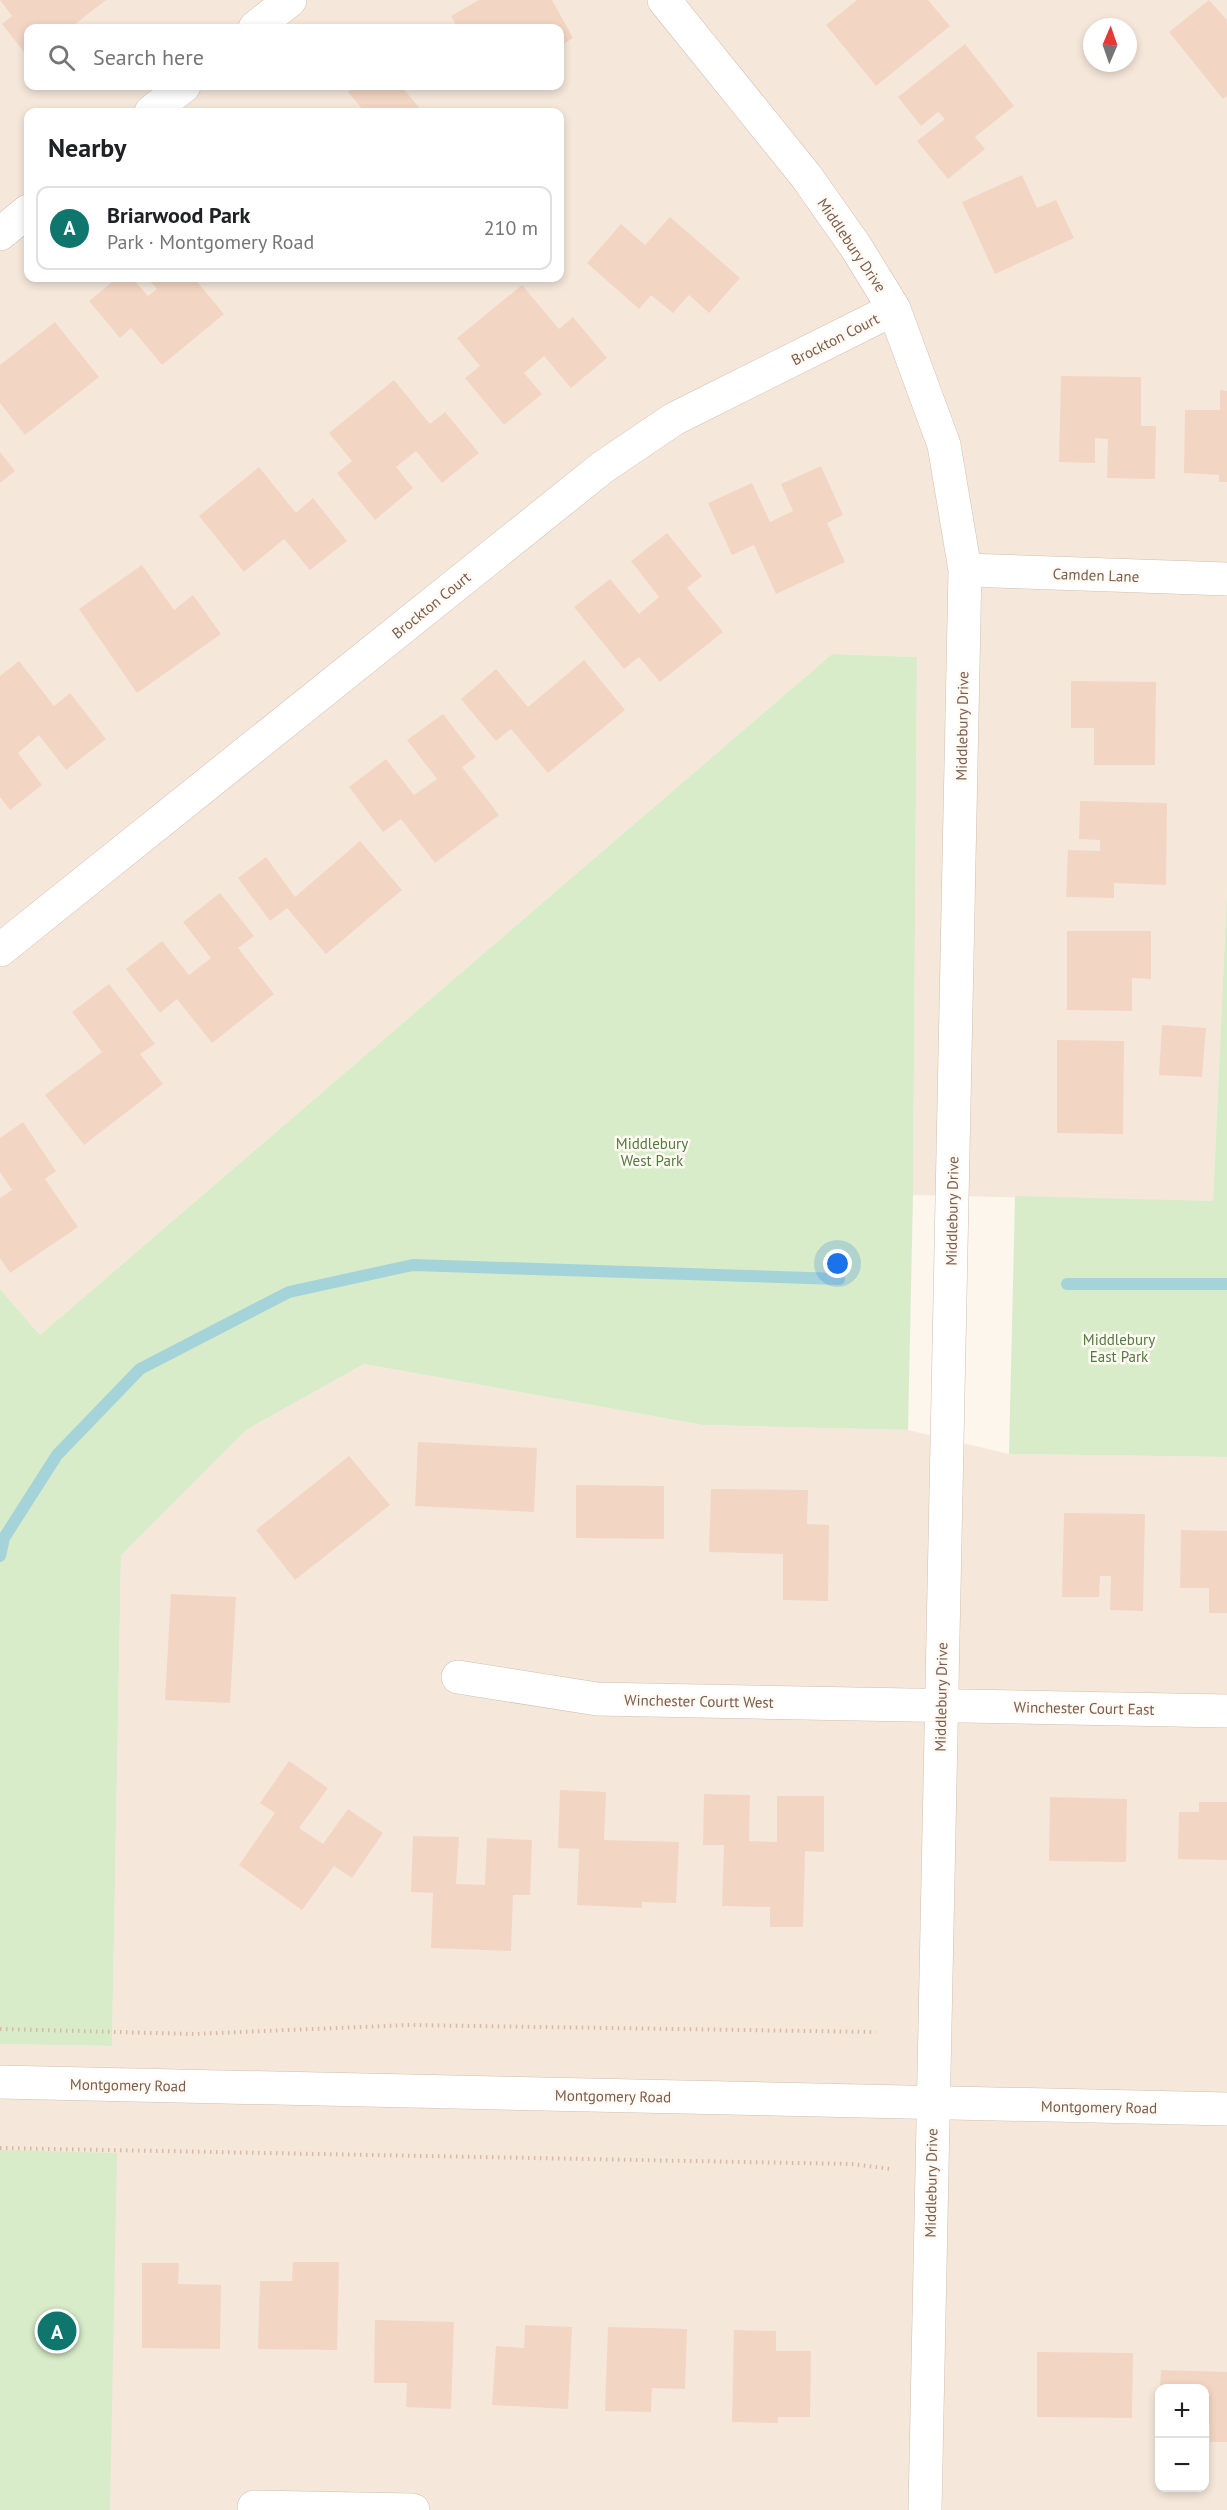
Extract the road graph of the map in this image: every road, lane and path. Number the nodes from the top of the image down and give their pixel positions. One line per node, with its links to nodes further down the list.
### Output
1 (290, 0): 3 (street)
2 (664, 0): 8 (street, Middlebury Drive)
3 (260, 24)
4 (179, 90): 5 (street)
5 (156, 108)
6 (24, 214): 7 (street)
7 (0, 234)
8 (894, 309): 9 (street, Middlebury Drive); 11 (street, Brockton Court)
9 (965, 570): 10 (street, Camden Lane); 13 (street, Middlebury Drive)
10 (1227, 579)
11 (0, 950)
12 (458, 1677): 13 (street, Winchester Courtt West)
13 (941, 1706): 14 (street, Winchester Court East); 18 (street, Middlebury Drive)
14 (1227, 1711)
15 (0, 2029): 16 (path)
16 (876, 2032)
17 (0, 2082): 18 (street, Montgomery Road)
18 (933, 2103): 19 (street, Montgomery Road); 24 (street, Middlebury Drive)
19 (1227, 2109)
20 (0, 2148): 21 (path)
21 (892, 2169)
22 (254, 2507): 23 (street)
23 (413, 2510)
24 (925, 2510)

